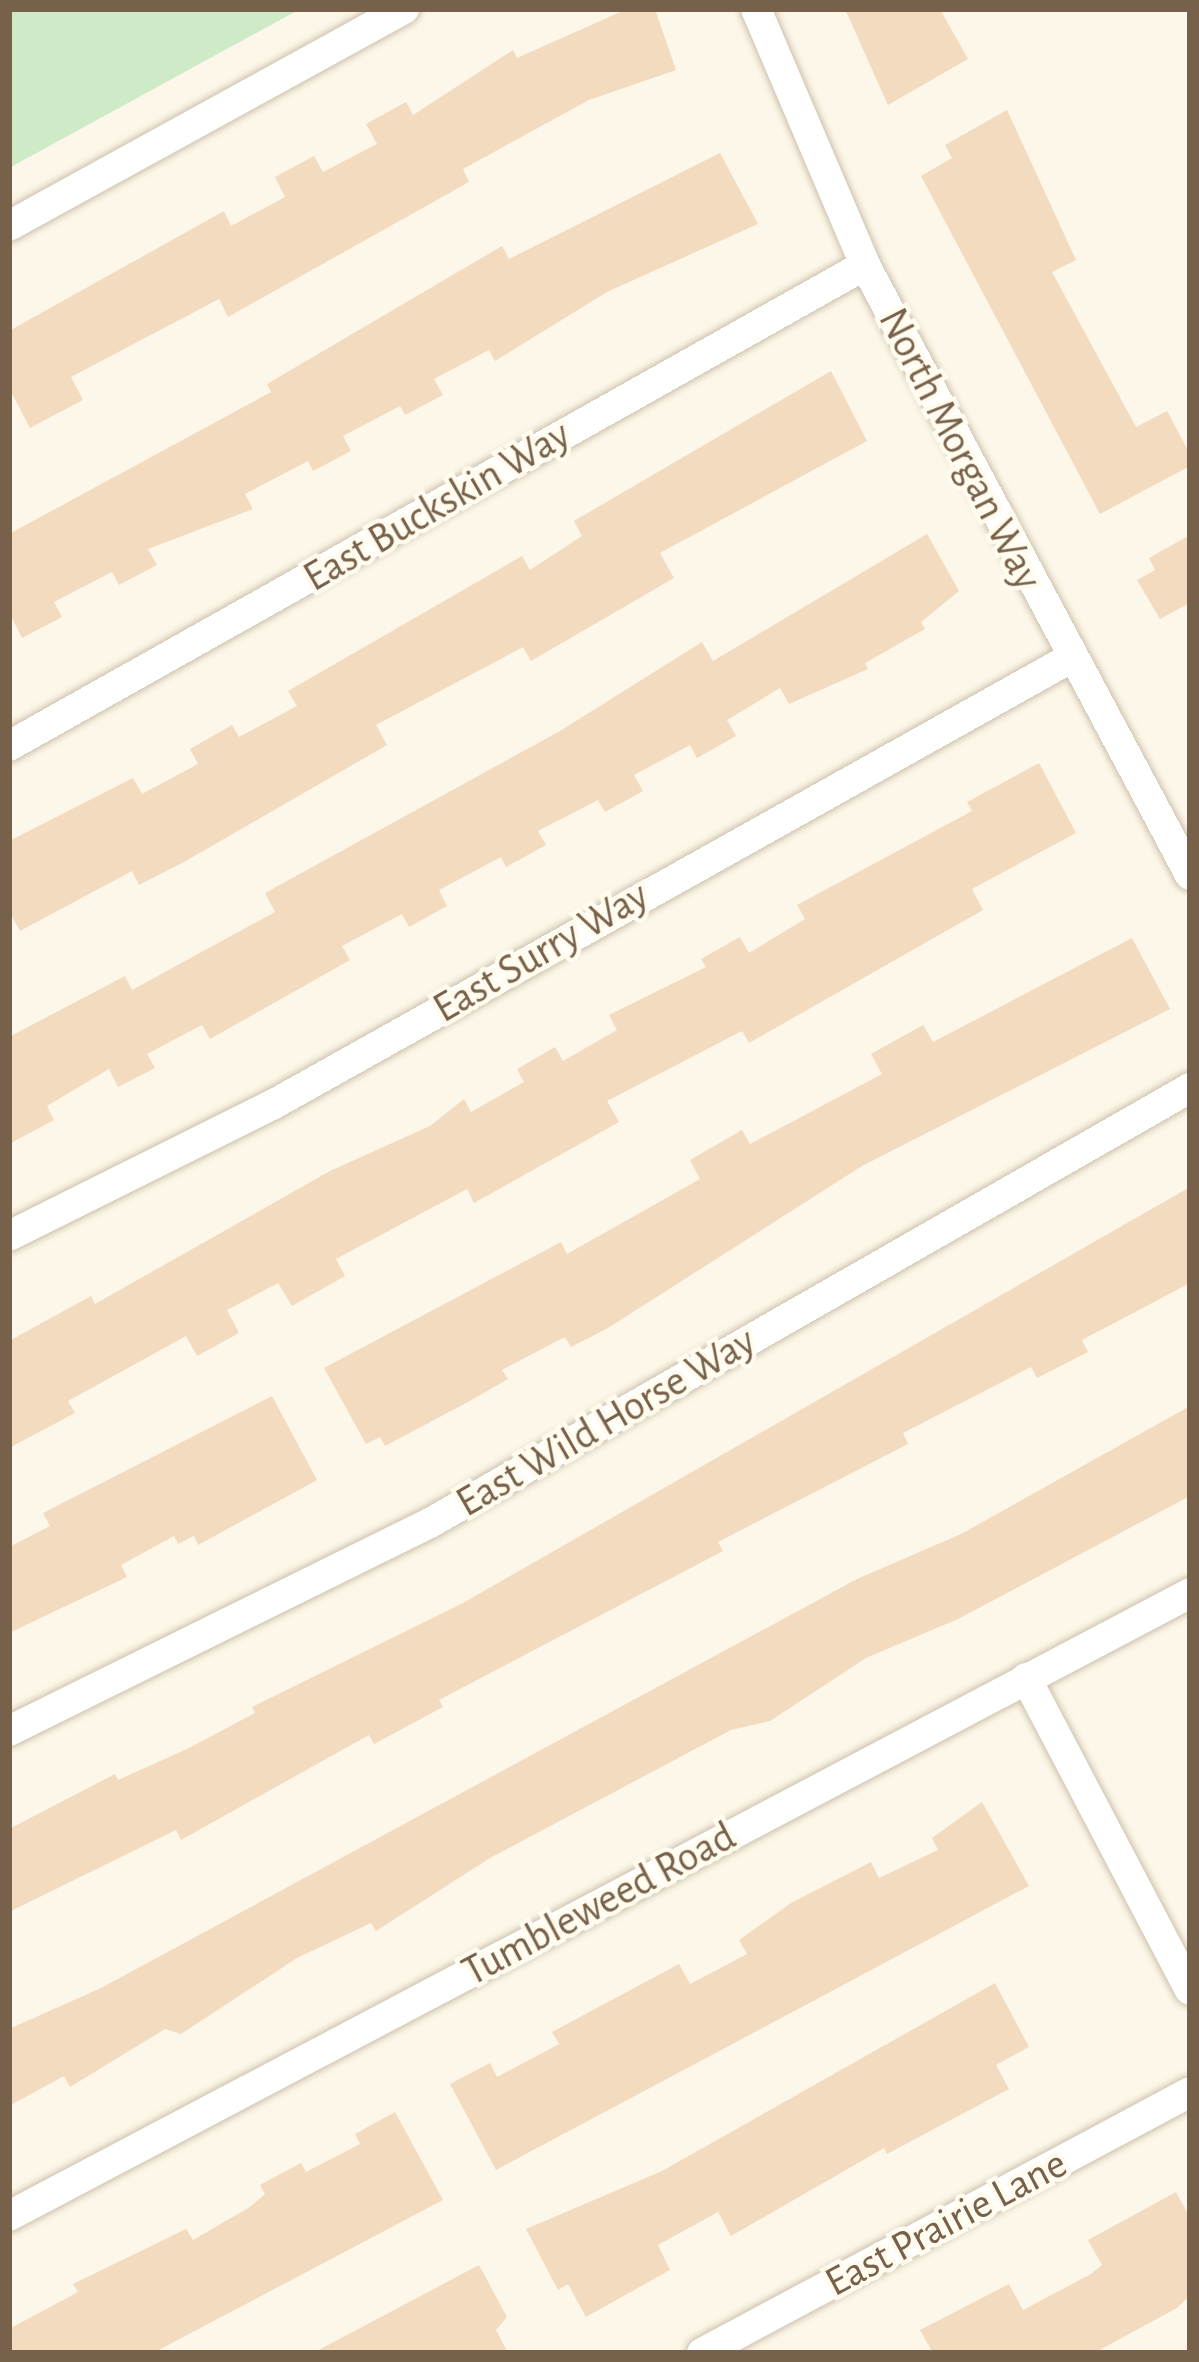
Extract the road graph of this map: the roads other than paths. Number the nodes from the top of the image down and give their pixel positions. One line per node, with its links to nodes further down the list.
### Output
1 (404, 9): 3 (street)
2 (756, 9): 4 (street, North Morgan Way)
3 (9, 226)
4 (865, 265): 5 (street, North Morgan Way); 6 (street, East Buckskin Way)
5 (1069, 659): 7 (street, North Morgan Way); 9 (street, East Surry Way)
6 (9, 746)
7 (1190, 875)
8 (1190, 1088): 12 (street, East Wild Horse Way)
9 (9, 1236)
10 (1190, 1593): 11 (street, Tumbleweed Road)
11 (1026, 1678): 13 (street); 15 (street, Tumbleweed Road)
12 (9, 1731)
13 (1190, 1990)
14 (1190, 2092): 16 (street, East Prairie Lane)
15 (9, 2216)
16 (702, 2353)

